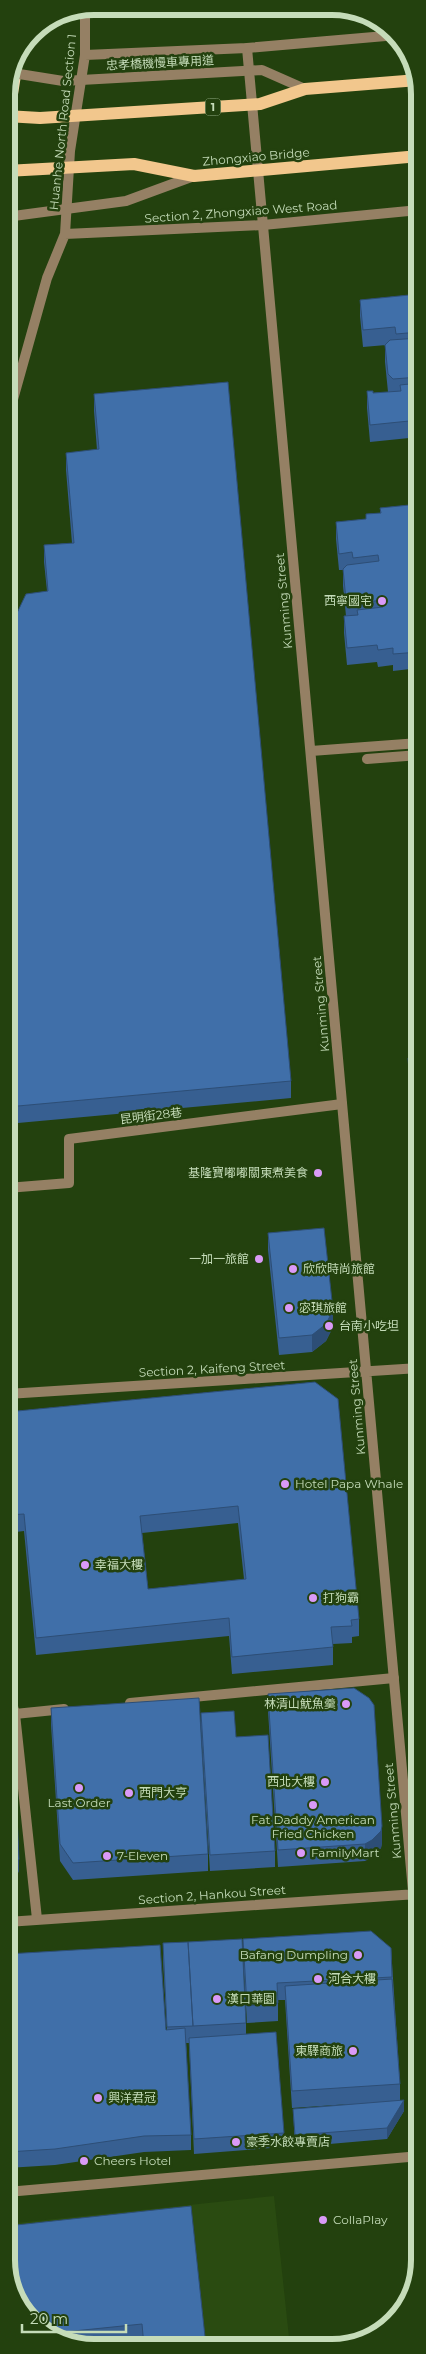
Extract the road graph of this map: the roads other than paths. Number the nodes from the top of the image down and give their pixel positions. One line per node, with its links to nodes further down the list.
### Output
1 (85, 16): 4 (street, Huanhe North Road Section 1)
2 (385, 36): 3 (street)
3 (247, 48): 4 (street); 14 (street, Kunming Street)
4 (84, 55): 15 (street, Huanhe North Road Section 1)
5 (18, 74): 7 (street, 忠孝橋機慢車專用道, bridge)
6 (409, 81): 7 (main road, 1, bridge)
7 (304, 89): 8 (main road, 1, bridge)
8 (15, 117)
9 (411, 157): 11 (main road, Zhongxiao Bridge, bridge)
10 (15, 171): 11 (main road, Zhongxiao Bridge, bridge)
11 (194, 176): 13 (street, bridge)
12 (411, 211): 14 (street, Section 2, Zhongxiao West Road)
13 (15, 216)
14 (263, 225): 15 (street, Section 2, Zhongxiao West Road); 18 (street, Kunming Street)
15 (65, 234): 16 (street, Huanhe North Road Section 1)
16 (15, 389)
17 (411, 744): 18 (street)
18 (311, 751): 21 (street, Kunming Street)
19 (411, 756): 20 (street)
20 (367, 759)
21 (342, 1104): 22 (street, 昆明街28巷); 24 (street, Kunming Street)
22 (15, 1187)
23 (411, 1368): 24 (street, Section 2, Kaifeng Street)
24 (367, 1371): 25 (street, Section 2, Kaifeng Street); 26 (street, Kunming Street)
25 (15, 1393)
26 (394, 1678): 27 (street); 30 (street, Kunming Street)
27 (122, 1704)
28 (73, 1708): 29 (street)
29 (15, 1714): 32 (street)
30 (411, 1845)
31 (411, 1894): 32 (street, Section 2, Hankou Street)
32 (37, 1919): 33 (street, Section 2, Hankou Street)
33 (15, 1921)
34 (411, 2157): 35 (street)
35 (15, 2191)

